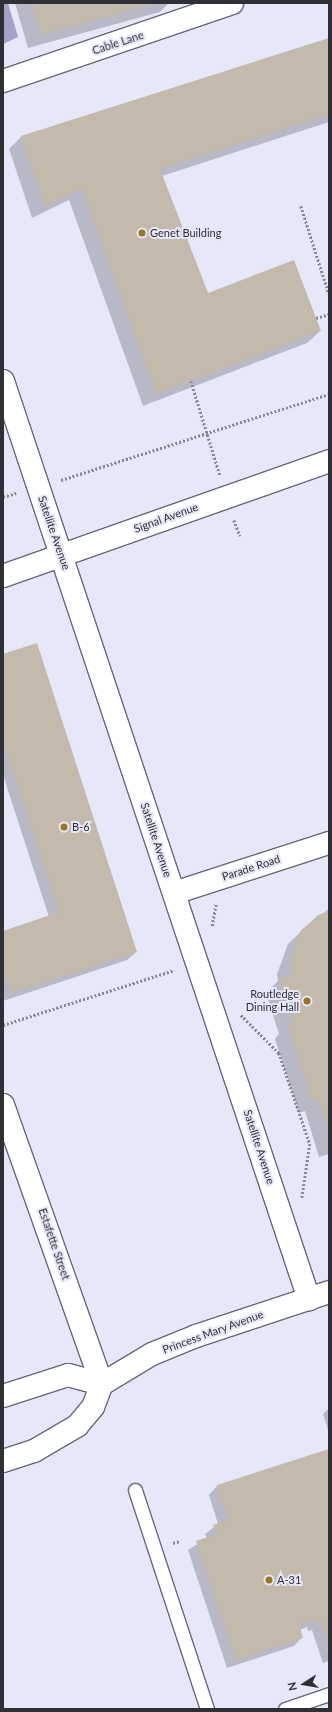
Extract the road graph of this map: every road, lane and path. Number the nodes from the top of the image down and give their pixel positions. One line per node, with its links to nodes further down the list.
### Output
1 (232, 3): 2 (street, Cable Lane)
2 (3, 81)
3 (301, 206): 4 (path)
4 (329, 294)
5 (329, 314): 6 (path)
6 (316, 318)
7 (191, 380): 10 (path)
8 (3, 381): 12 (street, Satellite Avenue)
9 (329, 394): 10 (path)
10 (207, 435): 12 (path); 14 (path)
11 (329, 460): 14 (street, Signal Avenue)
12 (38, 487): 13 (path); 16 (street, Satellite Avenue)
13 (3, 497)
14 (227, 497): 15 (path); 16 (street, Signal Avenue)
15 (240, 536)
16 (61, 555): 17 (street, Signal Avenue); 19 (street, Satellite Avenue)
17 (3, 576)
18 (329, 843): 19 (street, Parade Road)
19 (174, 893): 22 (street, Satellite Avenue)
20 (223, 899): 21 (path)
21 (213, 931)
22 (197, 962): 24 (path); 27 (street, Satellite Avenue)
23 (239, 1009): 26 (path)
24 (3, 1025)
25 (3, 1105): 28 (street, Estafette Street)
26 (304, 1203)
27 (319, 1296): 28 (street, Princess Mary Avenue)
28 (102, 1384): 29 (street); 30 (street)
29 (3, 1396)
30 (3, 1461)
31 (135, 1490): 33 (lane)
32 (329, 1694): 34 (lane)
33 (207, 1709)
34 (285, 1709)

